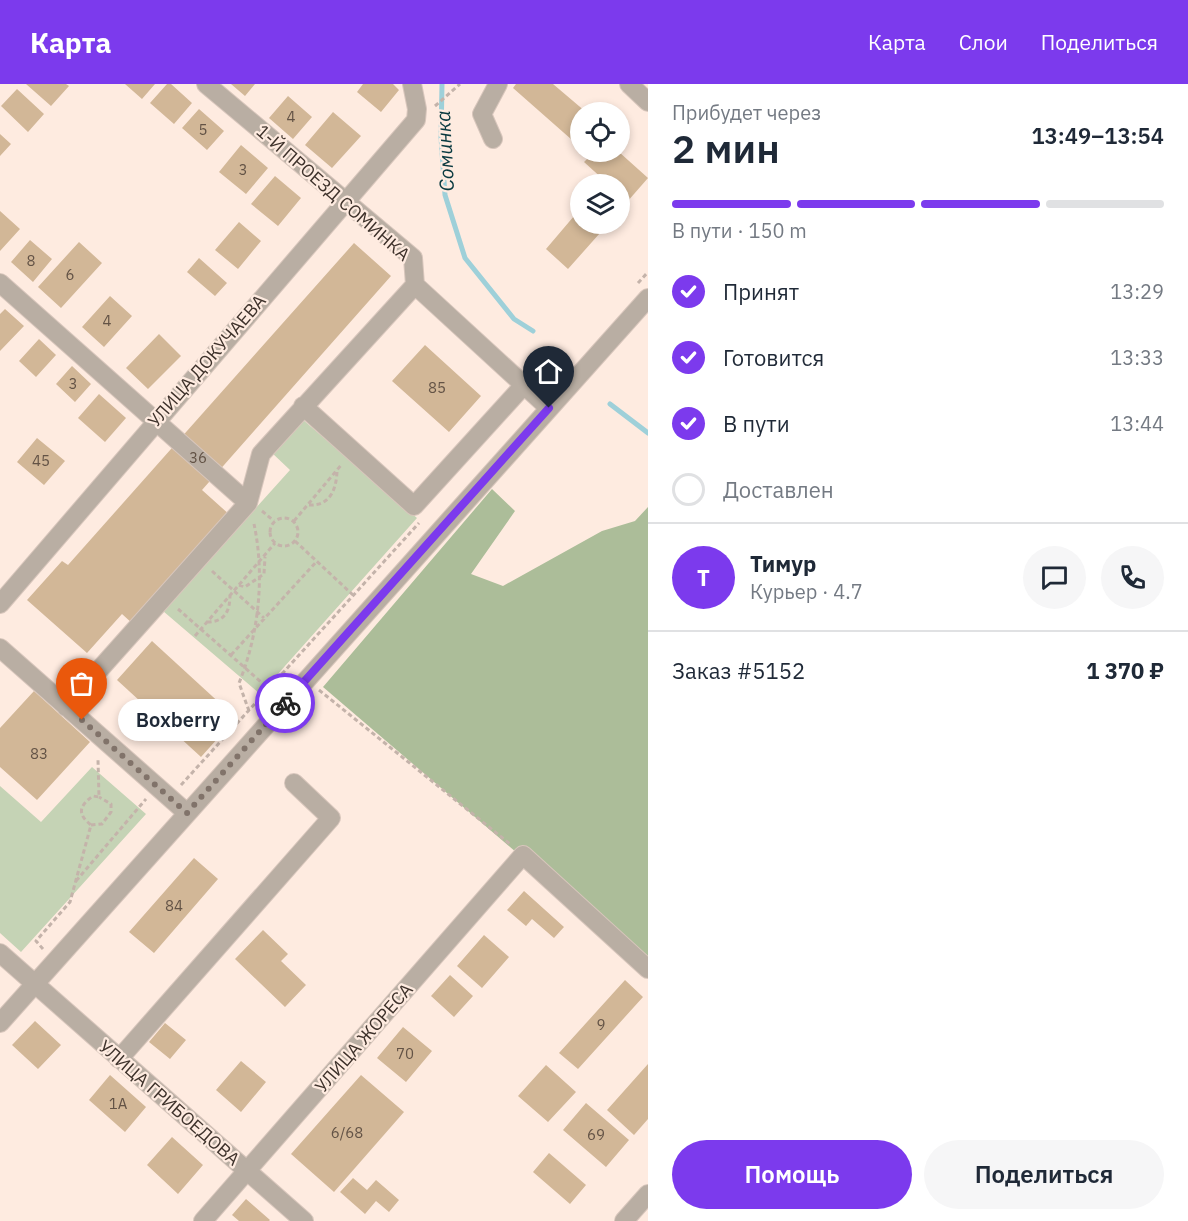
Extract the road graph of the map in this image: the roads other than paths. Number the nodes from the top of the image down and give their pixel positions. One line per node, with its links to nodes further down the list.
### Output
1 (206, 84): 7 (street, 1-Й ПРОЕЗД СОМИНКА)
2 (412, 84): 7 (street, УЛИЦА ДОКУЧАЕВА)
3 (498, 84): 6 (street)
4 (629, 84): 5 (street)
5 (648, 102)
6 (493, 139)
7 (345, 201): 9 (street, 1-Й ПРОЕЗД СОМИНКА); 14 (street, УЛИЦА ДОКУЧАЕВА)
8 (0, 283): 14 (street)
9 (415, 285): 11 (street, 1-Й ПРОЕЗД СОМИНКА); 12 (street)
10 (640, 294): 13 (street)
11 (524, 385): 12 (street); 13 (street, 1-Й ПРОЕЗД СОМИНКА)
12 (303, 406): 15 (street)
13 (549, 408): 20 (street)
14 (156, 420): 15 (street); 16 (street, УЛИЦА ДОКУЧАЕВА)
15 (251, 512): 18 (street)
16 (0, 604)
17 (0, 648): 18 (street)
18 (66, 707): 20 (street)
19 (294, 783): 25 (street)
20 (187, 813): 23 (street)
21 (0, 953): 23 (street, УЛИЦА ГРИБОЕДОВА)
22 (648, 969): 26 (street, УЛИЦА ЖОРЕСА)
23 (36, 984): 24 (street); 25 (street, УЛИЦА ГРИБОЕДОВА)
24 (0, 1023)
25 (119, 1059): 26 (street, УЛИЦА ГРИБОЕДОВА)
26 (248, 1172): 28 (street, УЛИЦА ЖОРЕСА); 29 (street, УЛИЦА ГРИБОЕДОВА)
27 (648, 1194): 30 (street)
28 (203, 1221)
29 (304, 1221)
30 (624, 1221)

